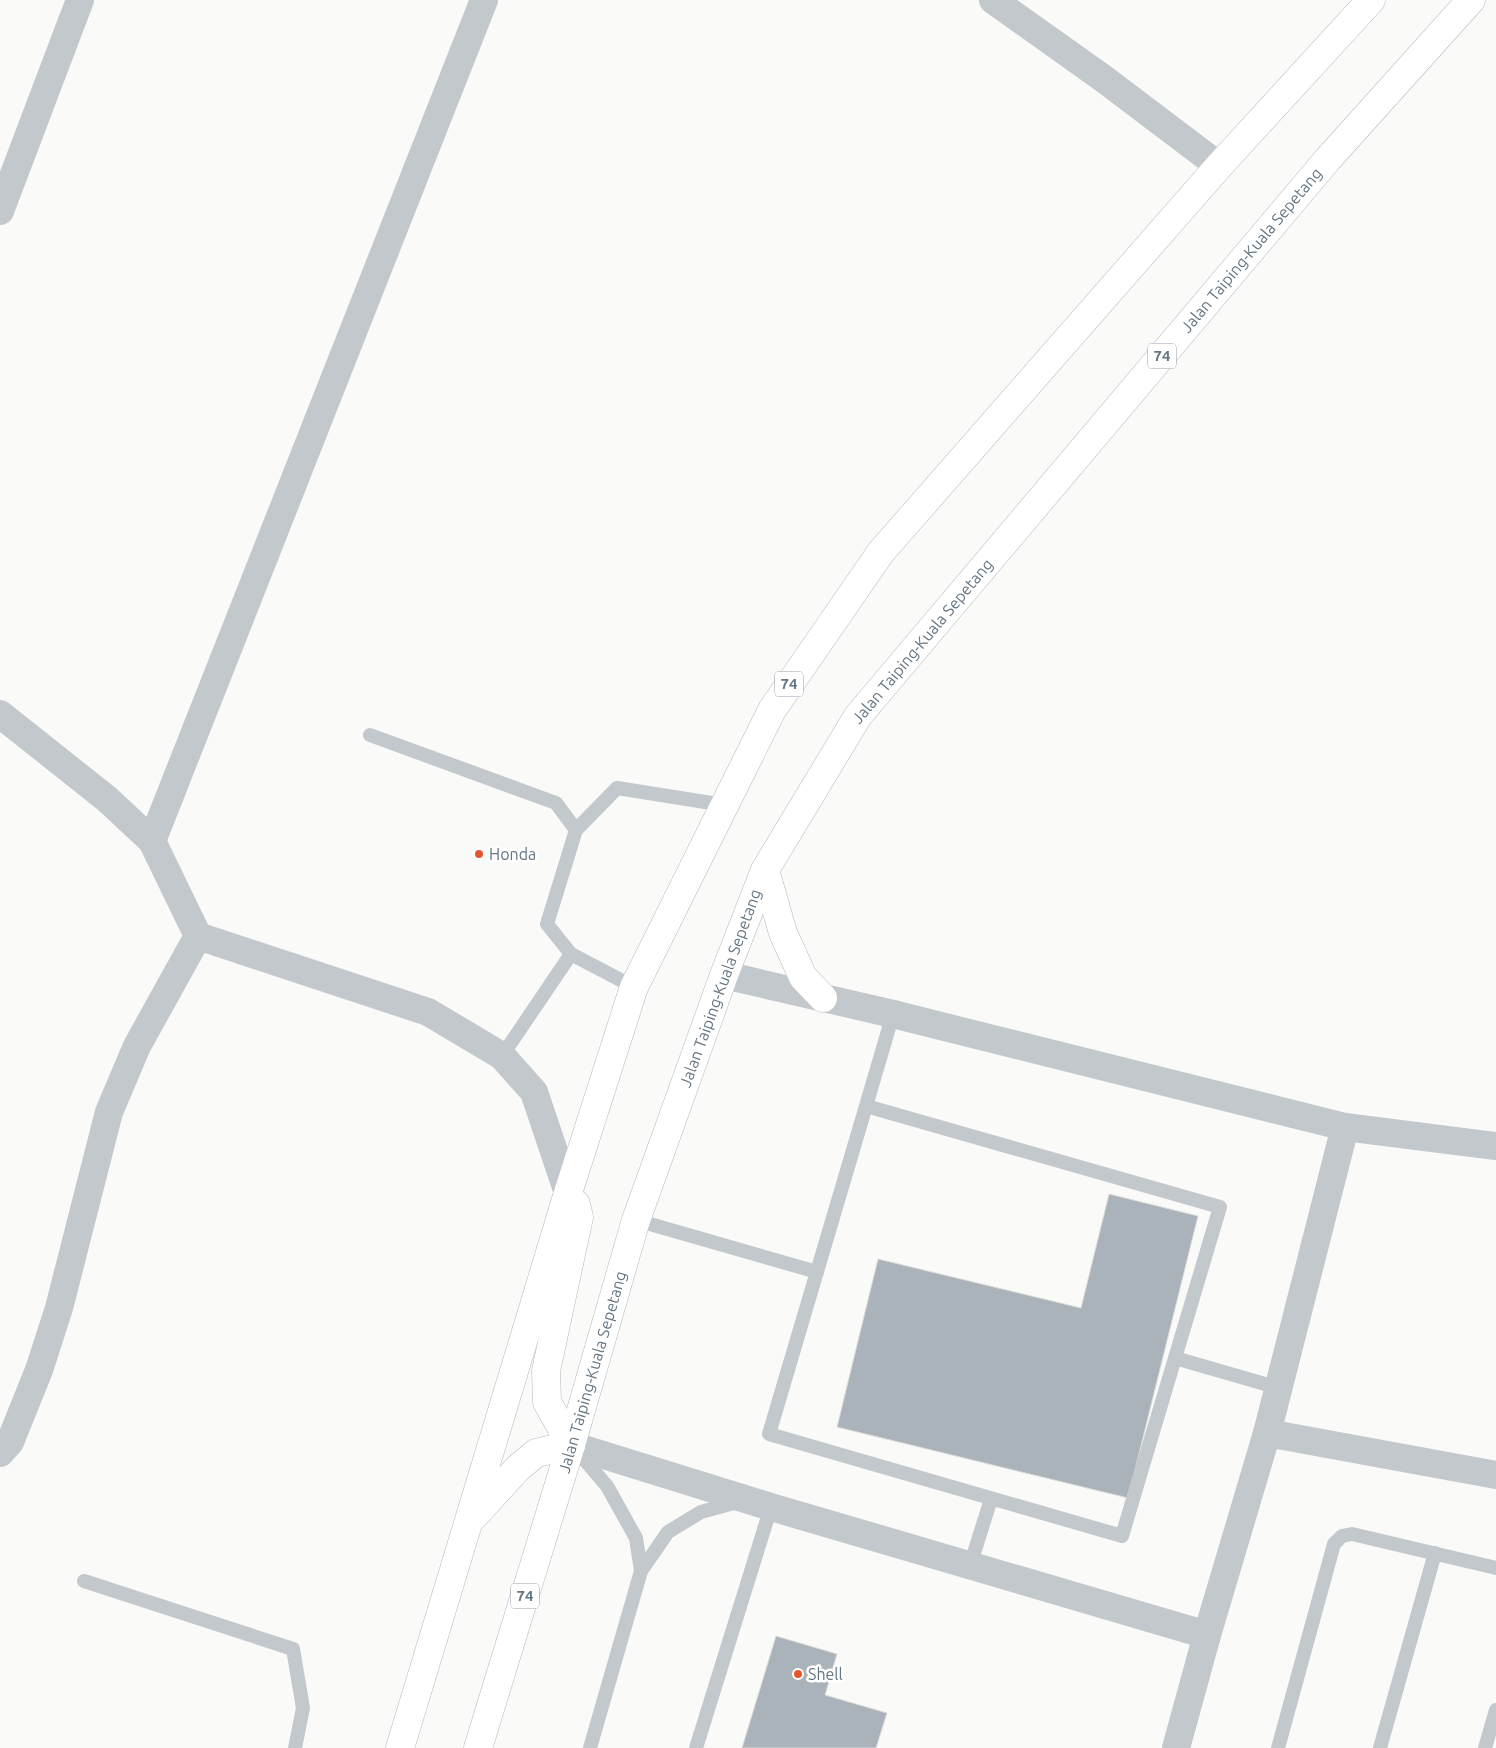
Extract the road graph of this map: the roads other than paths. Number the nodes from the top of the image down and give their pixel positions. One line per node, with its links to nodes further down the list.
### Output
1 (80, 0): 7 (street)
2 (484, 0): 12 (street)
3 (993, 0): 6 (street)
4 (1371, 0): 6 (main road, 74)
5 (1471, 0): 13 (main road, Jalan Taiping-Kuala Sepetang / 74)
6 (1219, 166): 10 (main road, 74)
7 (0, 211)
8 (0, 714): 12 (street)
9 (370, 735): 11 (lane)
10 (724, 805): 11 (lane); 17 (main road, 74)
11 (576, 830): 15 (lane)
12 (152, 841): 14 (street)
13 (764, 870): 16 (main road, Jalan Taiping-Kuala Sepetang / 74); 18 (main road)
14 (198, 936): 20 (street); 31 (street)
15 (571, 954): 17 (lane); 20 (lane)
16 (724, 975): 18 (street); 25 (main road, Jalan Taiping-Kuala Sepetang / 74)
17 (634, 987): 24 (main road, 74)
18 (823, 998): 19 (street)
19 (893, 1014): 21 (lane); 22 (street)
20 (502, 1056): 24 (street)
21 (866, 1106): 26 (lane); 27 (lane)
22 (1345, 1127): 23 (street); 28 (street)
23 (1496, 1146)
24 (568, 1193): 30 (main road); 35 (main road, 74)
25 (636, 1220): 26 (lane); 30 (main road, Jalan Taiping-Kuala Sepetang / 74)
26 (816, 1272): 33 (lane)
27 (1175, 1358): 28 (lane); 33 (lane)
28 (1279, 1388): 29 (street)
29 (1267, 1434): 32 (street); 41 (street)
30 (571, 1445): 34 (street); 35 (main road); 39 (lane); 45 (main road, Jalan Taiping-Kuala Sepetang / 74)
31 (0, 1453)
32 (1496, 1475)
33 (991, 1499): 37 (lane)
34 (759, 1504): 37 (street); 39 (lane); 47 (lane)
35 (470, 1521): 44 (main road, 74)
36 (1435, 1553): 38 (lane); 49 (lane); 50 (lane)
37 (970, 1566): 41 (street)
38 (1496, 1568)
39 (640, 1571): 46 (lane)
40 (84, 1581): 43 (lane)
41 (1207, 1635): 48 (street)
42 (1496, 1710): 51 (lane)
43 (295, 1748)
44 (400, 1748)
45 (478, 1748)
46 (590, 1748)
47 (696, 1748)
48 (1176, 1748)
49 (1278, 1748)
50 (1380, 1748)
51 (1485, 1748)

